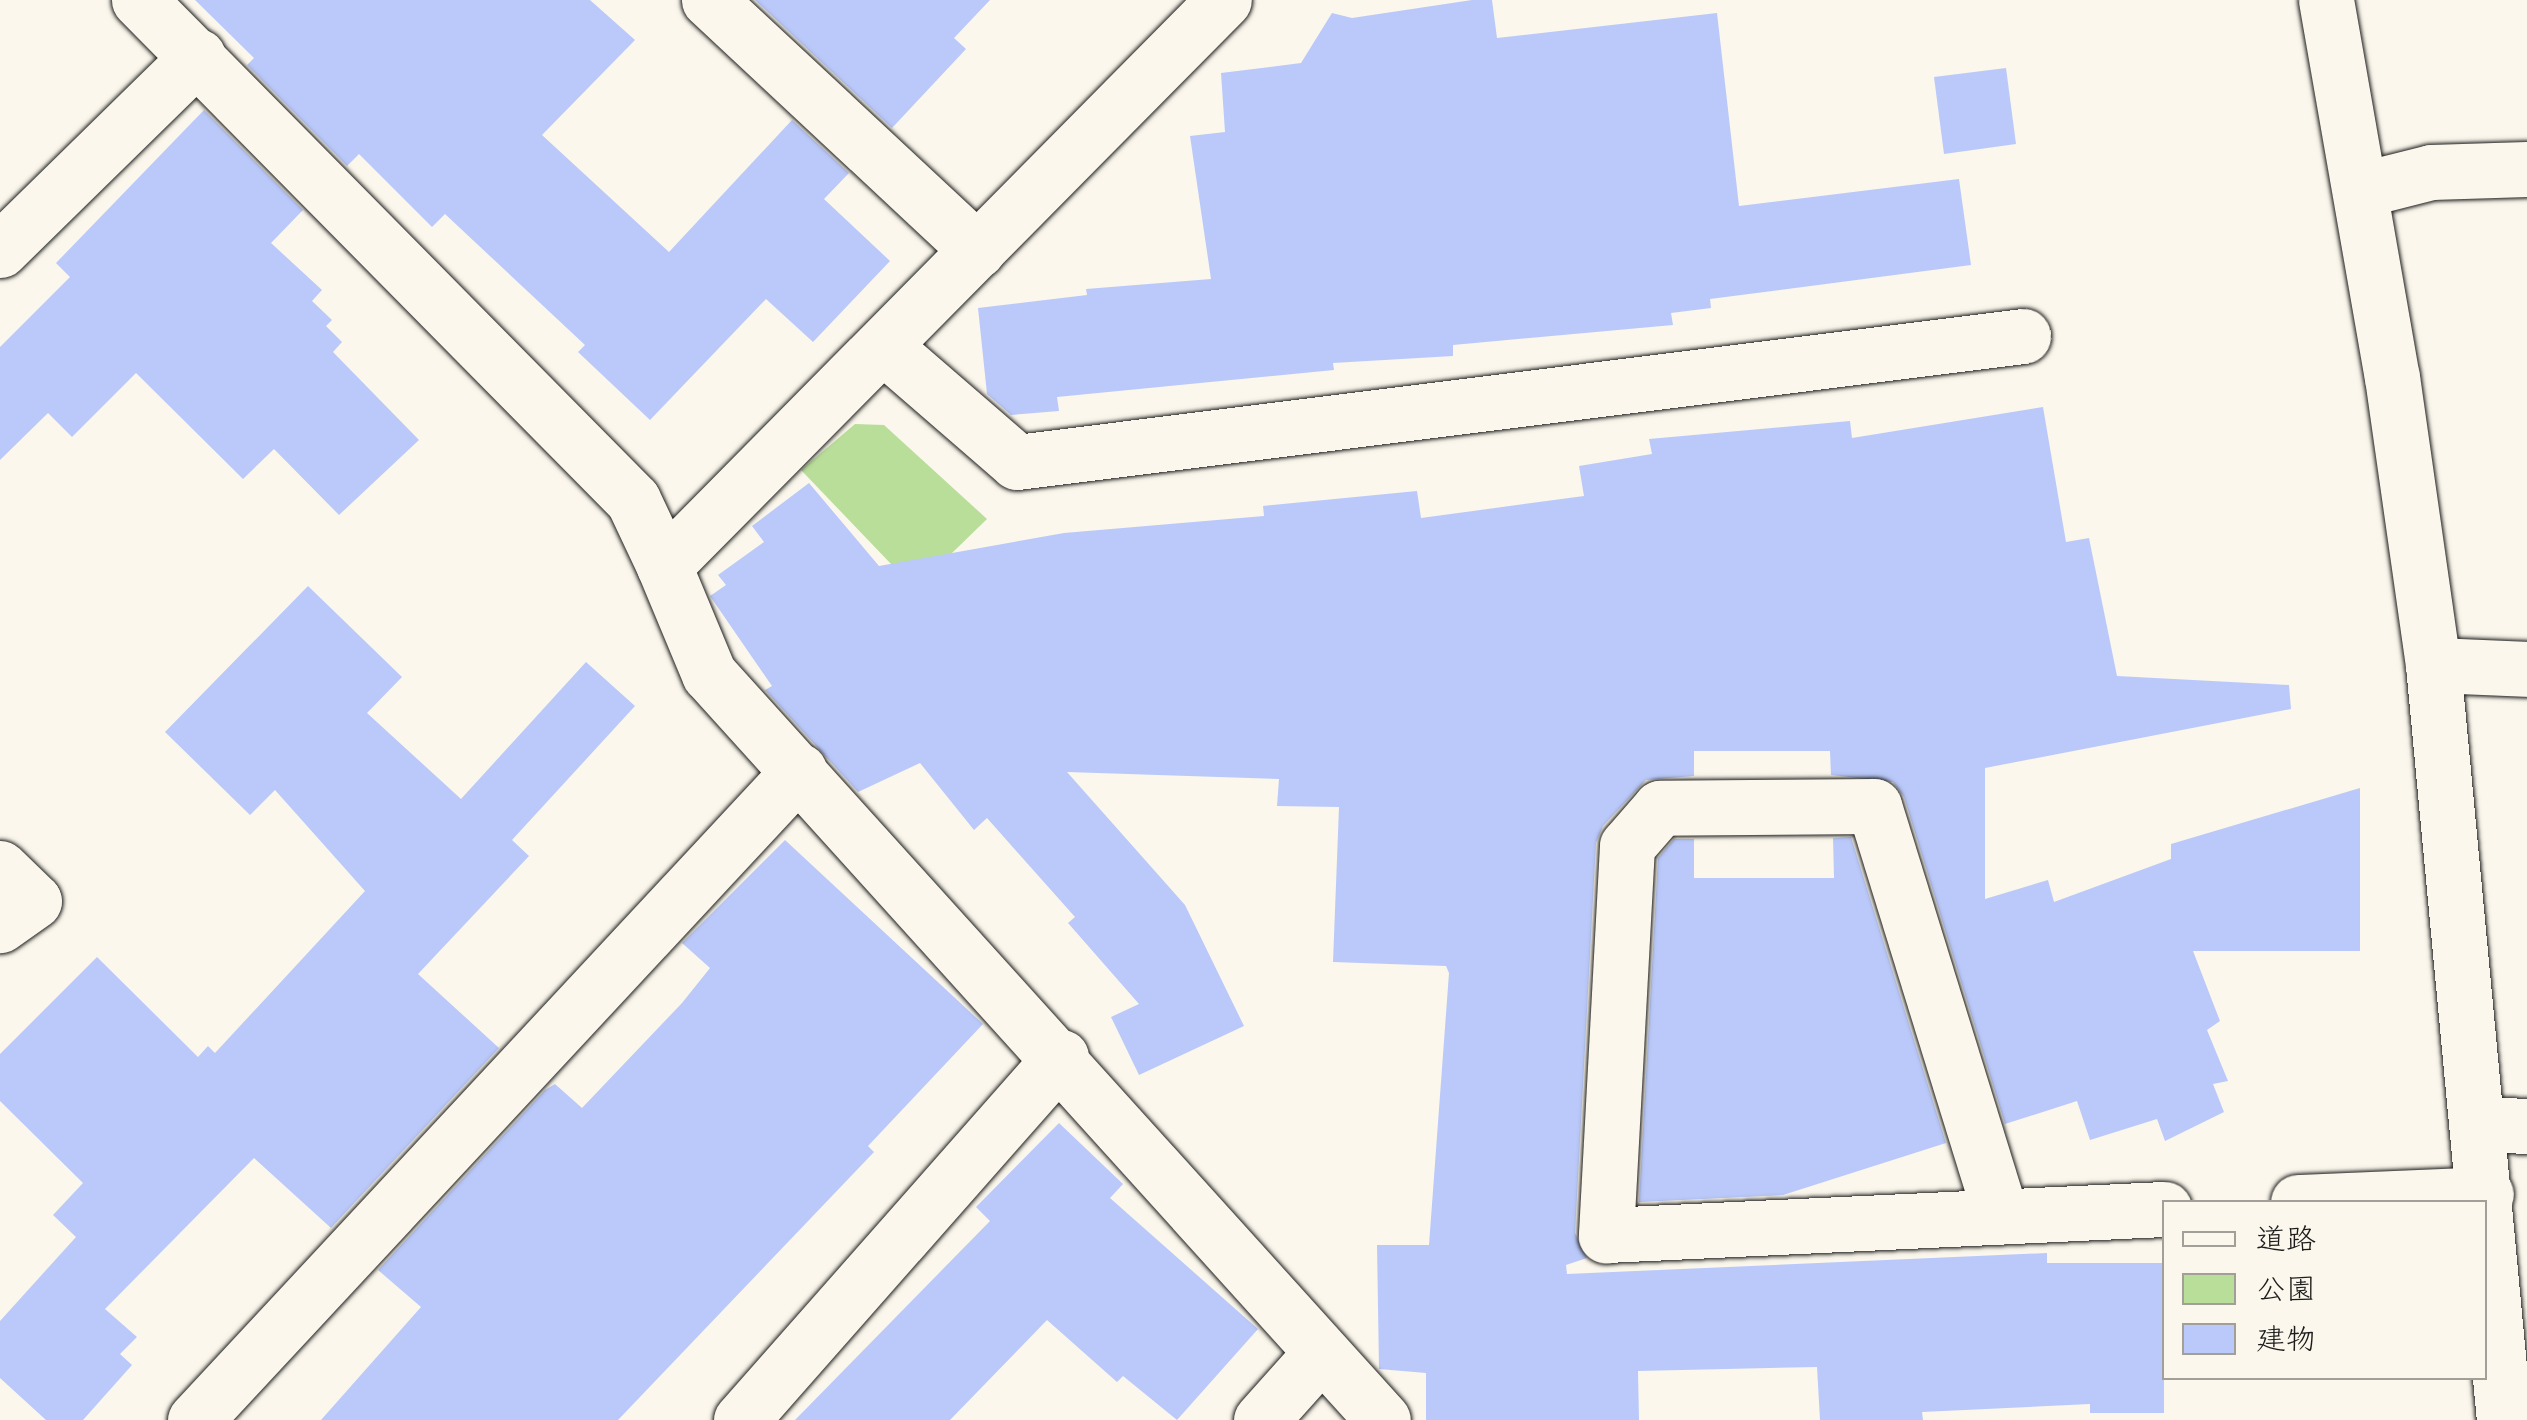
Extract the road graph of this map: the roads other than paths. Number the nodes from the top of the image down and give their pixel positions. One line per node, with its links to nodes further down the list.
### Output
1 (139, 0): 5 (street)
2 (709, 0): 9 (street)
3 (1224, 0): 9 (street)
4 (2326, 0): 7 (street)
5 (198, 56): 8 (street); 12 (street)
6 (2527, 169): 7 (street)
7 (2360, 190): 13 (street)
8 (0, 250)
9 (977, 250): 11 (street)
10 (2022, 336): 11 (street)
11 (883, 346): 12 (street)
12 (664, 566): 15 (street)
13 (2434, 665): 14 (street); 19 (street)
14 (2527, 669)
15 (799, 771): 18 (street); 27 (street)
16 (0, 868): 17 (street)
17 (0, 925)
18 (1061, 1057): 26 (street); 28 (street)
19 (2504, 1125): 20 (street)
20 (2486, 1194): 21 (street); 22 (street)
21 (2345, 1200)
22 (2486, 1200)
23 (2487, 1207): 31 (street)
24 (2162, 1209): 25 (street)
25 (2001, 1216): 25 (street)
26 (1321, 1353): 29 (street); 30 (street)
27 (195, 1420)
28 (741, 1420)
29 (1261, 1420)
30 (1384, 1420)
31 (2504, 1420)

